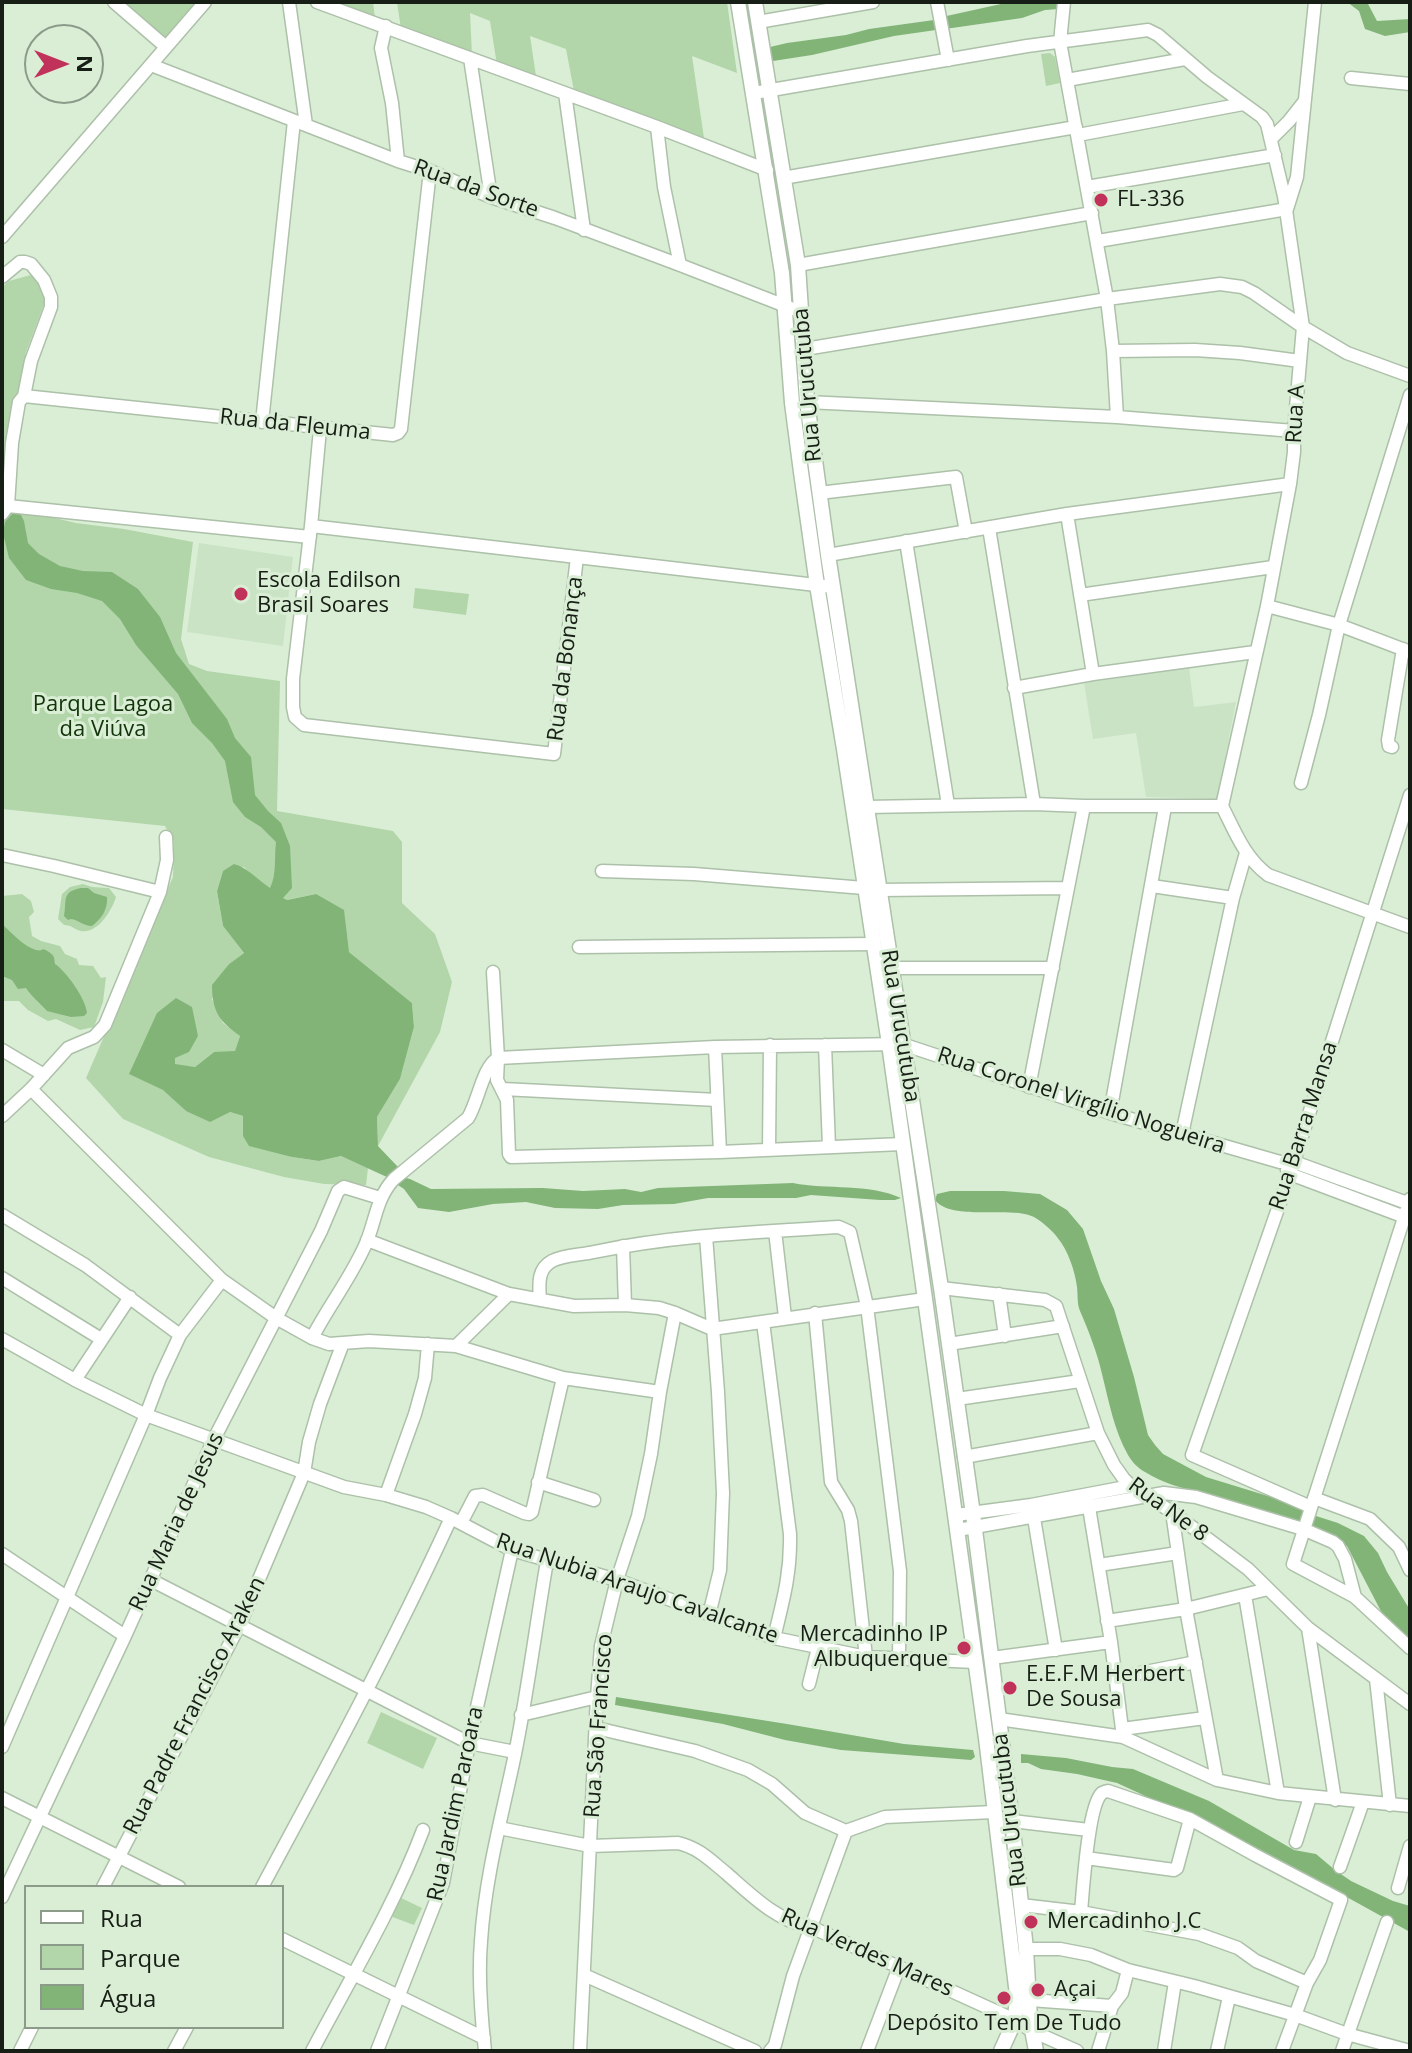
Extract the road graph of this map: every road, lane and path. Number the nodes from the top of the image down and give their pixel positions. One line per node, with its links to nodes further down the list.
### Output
1 (114, 2): 15 (street)
2 (205, 2): 15 (street)
3 (289, 2): 28 (street)
4 (317, 2): 13 (street)
5 (738, 2): 25 (street, Rua Urucutuba)
6 (755, 2): 12 (street, Rua Urucutuba)
7 (873, 2): 11 (street)
8 (937, 2): 18 (street)
9 (1064, 2): 14 (street)
10 (1315, 2): 26 (street)
11 (845, 4): 12 (street)
12 (758, 22): 23 (street, Rua Urucutuba)
13 (386, 26): 16 (street); 33 (street)
14 (1060, 42): 17 (street, Rua A); 18 (street); 21 (street)
15 (166, 47): 19 (street)
16 (470, 58): 24 (street); 38 (street)
17 (1185, 59): 21 (street); 27 (street, Rua A)
18 (948, 60): 23 (street)
19 (151, 65): 28 (street, Rua da Sorte); 42 (street)
20 (1351, 78): 22 (street)
21 (1067, 80): 30 (street)
22 (1410, 84)
23 (769, 90): 25 (street); 36 (street, Rua Urucutuba)
24 (565, 93): 29 (street); 41 (street)
25 (754, 93): 34 (street, Rua Urucutuba)
26 (1305, 101): 31 (street); 39 (street)
27 (1243, 104): 30 (street); 31 (street, Rua A)
28 (300, 123): 33 (street, Rua da Sorte); 59 (street)
29 (657, 127): 34 (street); 44 (street)
30 (1077, 131): 36 (street); 37 (street)
31 (1272, 138): 32 (street, Rua A)
32 (1275, 155): 37 (street); 39 (street, Rua A)
33 (398, 161): 35 (street, Rua da Sorte)
34 (767, 170): 48 (street, Rua Urucutuba)
35 (430, 171): 38 (street, Rua da Sorte); 60 (street, Rua da Fleuma)
36 (783, 178): 45 (street, Rua Urucutuba)
37 (1087, 187): 40 (street)
38 (491, 197): 41 (street, Rua da Sorte)
39 (1287, 209): 43 (street); 50 (street, Rua A)
40 (1092, 213): 43 (street); 45 (street)
41 (584, 230): 44 (street, Rua da Sorte)
42 (2, 237)
43 (1098, 241): 47 (street)
44 (680, 265): 48 (street, Rua da Sorte)
45 (798, 265): 49 (street, Rua Urucutuba)
46 (2, 277): 56 (street)
47 (1107, 299): 50 (street); 51 (street); 52 (street)
48 (786, 306): 49 (street, Rua da Sorte); 73 (street, Rua Urucutuba)
49 (801, 312): 51 (street, Rua Urucutuba)
50 (1303, 327): 53 (street, Rua A); 54 (street)
51 (805, 349): 57 (street, Rua Urucutuba)
52 (1113, 351): 53 (street); 58 (street)
53 (1300, 361): 61 (street, Rua A)
54 (1410, 376)
55 (1410, 395): 77 (street)
56 (24, 396): 59 (street, Rua da Fleuma); 64 (street)
57 (807, 402): 58 (street); 63 (street, Rua Urucutuba)
58 (1117, 417): 61 (street)
59 (262, 422): 60 (street, Rua da Fleuma)
60 (320, 429): 67 (street)
61 (1294, 431): 62 (street, Rua A)
62 (1290, 484): 65 (street); 72 (street, Rua A)
63 (819, 493): 68 (street); 70 (street, Rua Urucutuba)
64 (5, 510): 67 (street)
65 (1067, 514): 66 (street); 75 (street)
66 (989, 528): 68 (street); 81 (street)
67 (311, 532): 71 (street); 71 (street, Rua da Bonança)
68 (966, 532): 69 (street)
69 (906, 541): 70 (street); 88 (street)
70 (828, 555): 74 (street, Rua Urucutuba)
71 (577, 557): 73 (street, Rua da Bonança)
72 (1273, 567): 75 (street); 76 (street, Rua A)
73 (817, 585): 74 (street, Rua da Bonança); 82 (street, Rua Urucutuba)
74 (833, 587): 82 (street, Rua Urucutuba)
75 (1080, 595): 80 (street)
76 (1267, 606): 77 (street); 79 (street, Rua A)
77 (1339, 625): 78 (street); 85 (street)
78 (1406, 650): 84 (street)
79 (1255, 652): 80 (street); 90 (street, Rua A)
80 (1093, 674): 81 (street)
81 (1014, 688): 87 (street)
82 (846, 722): 83 (street, Rua Urucutuba)
83 (851, 747): 91 (street, Rua Urucutuba); 99 (street, Rua Urucutuba)
84 (1392, 747)
85 (1301, 783)
86 (1410, 795): 102 (street, Rua Barra Mansa)
87 (1034, 804): 88 (street); 89 (street)
88 (948, 805): 91 (street)
89 (1084, 806): 92 (street); 98 (street)
90 (1222, 806): 92 (street); 94 (street)
91 (866, 807): 99 (street, Rua Urucutuba)
92 (1165, 807): 97 (street)
93 (166, 837): 100 (street)
94 (1246, 853): 101 (street); 102 (street)
95 (2, 855): 100 (street)
96 (602, 871): 99 (street)
97 (1152, 886): 101 (street); 120 (street)
98 (1068, 888): 99 (street); 107 (street)
99 (871, 889): 104 (street, Rua Urucutuba); 106 (street, Rua Urucutuba)
100 (160, 892): 115 (street)
101 (1233, 898): 122 (street)
102 (1371, 913): 103 (street); 127 (street, Rua Barra Mansa)
103 (1410, 927)
104 (873, 944): 105 (street); 109 (street, Rua Urucutuba)
105 (579, 947)
106 (891, 968): 107 (street); 109 (street, Rua Urucutuba)
107 (1053, 968): 116 (street)
108 (493, 972): 114 (street)
109 (896, 1044): 111 (street, Rua Coronel Virgílio Nogueira); 116 (street, Rua Coronel Virgílio Nogueira); 123 (street, Rua Urucutuba); 138 (street, Rua Urucutuba)
110 (770, 1045): 111 (street, Rua Coronel Virgílio Nogueira); 112 (street, Rua Coronel Virgílio Nogueira); 125 (street)
111 (825, 1045): 124 (street)
112 (715, 1047): 114 (street, Rua Coronel Virgílio Nogueira); 119 (street)
113 (2, 1050): 115 (street)
114 (498, 1058): 118 (street); 128 (street)
115 (44, 1075): 117 (street)
116 (1029, 1087): 120 (street, Rua Coronel Virgílio Nogueira)
117 (31, 1089): 121 (street); 137 (street)
118 (503, 1089): 119 (street); 126 (street)
119 (717, 1100): 126 (street)
120 (1110, 1113): 122 (street, Rua Coronel Virgílio Nogueira)
121 (2, 1116)
122 (1182, 1134): 127 (street, Rua Coronel Virgílio Nogueira)
123 (902, 1144): 124 (street); 142 (street, Rua Urucutuba)
124 (829, 1147): 125 (street)
125 (769, 1150): 126 (street)
126 (720, 1152)
127 (1292, 1168): 129 (street); 131 (street, Rua Coronel Virgílio Nogueira); 178 (street, Rua Barra Mansa)
128 (380, 1198): 134 (street); 149 (street, Rua Maria de Jesus)
129 (1410, 1202): 131 (street)
130 (2, 1215): 141 (street)
131 (1407, 1218): 178 (street)
132 (775, 1231): 133 (street); 145 (street); 148 (street)
133 (706, 1236): 135 (street); 152 (street)
134 (367, 1240): 139 (street); 155 (street)
135 (623, 1246): 143 (street); 144 (street)
136 (2, 1278): 157 (street)
137 (222, 1280): 149 (street); 153 (street)
138 (941, 1288): 140 (street, Rua Ne 8); 160 (street, Rua Urucutuba)
139 (509, 1294): 143 (street); 161 (street)
140 (999, 1294): 151 (street, Rua Ne 8); 154 (street)
141 (130, 1297): 153 (street); 157 (street)
142 (925, 1299): 145 (street); 183 (street, Rua Urucutuba)
143 (540, 1300): 144 (street)
144 (625, 1305): 146 (street)
145 (867, 1306): 147 (street); 211 (street)
146 (675, 1313): 152 (street); 165 (street, Rua São Francisco)
147 (815, 1313): 148 (street); 209 (street)
148 (785, 1317): 150 (street)
149 (276, 1318): 155 (street); 169 (street, Rua Maria de Jesus)
150 (763, 1322): 152 (street); 204 (street)
151 (1063, 1326): 154 (street); 164 (street, Rua Ne 8)
152 (712, 1329): 199 (street)
153 (180, 1335): 167 (street)
154 (1005, 1336): 160 (street)
155 (312, 1338): 158 (street)
156 (2, 1339): 163 (street, Rua Nubia Araujo Cavalcante)
157 (101, 1339): 163 (street)
158 (343, 1343): 159 (street); 171 (street, Rua Padre Francisco Araken)
159 (428, 1344): 161 (street); 174 (street)
160 (949, 1344): 166 (street, Rua Urucutuba)
161 (456, 1346): 162 (street)
162 (563, 1378): 165 (street); 172 (street)
163 (75, 1380): 167 (street, Rua Nubia Araujo Cavalcante)
164 (1080, 1381): 166 (street); 168 (street, Rua Ne 8)
165 (660, 1392): 193 (street, Rua São Francisco)
166 (957, 1399): 170 (street, Rua Urucutuba)
167 (146, 1415): 169 (street, Rua Nubia Araujo Cavalcante); 196 (street)
168 (1098, 1433): 170 (street); 173 (street, Rua Ne 8)
169 (214, 1439): 171 (street, Rua Nubia Araujo Cavalcante); 192 (street, Rua Maria de Jesus)
170 (964, 1457): 181 (street, Rua Urucutuba)
171 (304, 1473): 174 (street, Rua Nubia Araujo Cavalcante); 201 (street, Rua Padre Francisco Araken)
172 (538, 1482): 176 (street); 182 (street)
173 (1131, 1486): 175 (street, Rua Ne 8); 177 (street)
174 (386, 1495): 182 (street, Rua Nubia Araujo Cavalcante)
175 (1148, 1497): 177 (street); 180 (street, Rua Ne 8); 184 (street)
176 (594, 1500)
177 (1088, 1501): 179 (street); 190 (street)
178 (1312, 1503): 184 (street); 185 (street)
179 (1032, 1511): 181 (street); 208 (street)
180 (1172, 1512): 187 (street); 194 (street, Rua Ne 8)
181 (974, 1520): 183 (street); 210 (street, Rua Urucutuba)
182 (456, 1521): 186 (street, Rua Nubia Araujo Cavalcante); 217 (street)
183 (957, 1522): 212 (street, Rua Urucutuba)
184 (1303, 1529): 197 (street); 197 (street)
185 (1404, 1548): 191 (street)
186 (512, 1550): 189 (street, Rua Nubia Araujo Cavalcante); 225 (street, Rua Jardim Paroara)
187 (1178, 1553): 190 (street); 198 (street)
188 (2, 1554): 196 (street)
189 (547, 1561): 193 (street, Rua Nubia Araujo Cavalcante); 220 (street)
190 (1099, 1565): 200 (street)
191 (1410, 1570)
192 (151, 1580): 201 (street); 203 (street, Rua Maria de Jesus)
193 (617, 1580): 199 (street, Rua Nubia Araujo Cavalcante); 218 (street, Rua São Francisco)
194 (1268, 1589): 195 (street); 202 (street, Rua Ne 8)
195 (1245, 1595): 198 (street); 229 (street)
196 (66, 1597): 203 (street); 226 (street)
197 (1355, 1597): 207 (street)
198 (1186, 1609): 200 (street); 213 (street)
199 (709, 1615): 204 (street, Rua Nubia Araujo Cavalcante)
200 (1107, 1621): 205 (street)
201 (240, 1624): 217 (street); 247 (street, Rua Padre Francisco Araken)
202 (1308, 1628): 215 (street, Rua Ne 8); 232 (street)
203 (125, 1636): 237 (street, Rua Maria de Jesus)
204 (774, 1638): 206 (street, Rua Nubia Araujo Cavalcante)
205 (1111, 1642): 208 (street); 214 (street)
206 (818, 1648): 209 (street, Rua Nubia Araujo Cavalcante); 216 (street)
207 (1410, 1648)
208 (1056, 1650): 210 (street)
209 (866, 1657): 211 (street, Rua Nubia Araujo Cavalcante)
210 (992, 1658): 222 (street, Rua Urucutuba)
211 (899, 1659): 212 (street, Rua Nubia Araujo Cavalcante)
212 (975, 1662): 236 (street, Rua Urucutuba)
213 (1196, 1662): 214 (street); 221 (street)
214 (1115, 1678): 224 (street)
215 (1376, 1679): 219 (street, Rua Ne 8); 234 (street)
216 (809, 1684)
217 (367, 1691): 225 (street); 253 (street)
218 (597, 1697): 220 (street); 223 (street, Rua São Francisco)
219 (1410, 1704)
220 (521, 1715): 227 (street)
221 (1205, 1718): 224 (street); 228 (street)
222 (999, 1719): 224 (street); 239 (street, Rua Urucutuba)
223 (596, 1728): 243 (street); 245 (street, Rua São Francisco)
224 (1122, 1733): 228 (street)
225 (469, 1743): 227 (street); 267 (street, Rua Jardim Paroara)
226 (2, 1747)
227 (515, 1752): 240 (street)
228 (1217, 1780): 229 (street)
229 (1278, 1793): 230 (street)
230 (1310, 1797): 232 (street); 244 (street)
231 (2, 1798): 237 (street)
232 (1335, 1800): 233 (street)
233 (1363, 1802): 234 (street); 249 (street)
234 (1390, 1805): 235 (street)
235 (1410, 1806)
236 (994, 1812): 243 (street); 272 (street, Rua Urucutuba)
237 (41, 1818): 247 (street); 254 (street, Rua Maria de Jesus)
238 (1190, 1819): 242 (street); 248 (street); 266 (street)
239 (1012, 1821): 242 (street); 255 (street, Rua Urucutuba)
240 (499, 1828): 245 (street, Rua Verdes Mares); 277 (street)
241 (423, 1830): 263 (street)
242 (1089, 1830): 248 (street)
243 (846, 1831): 258 (street)
244 (1296, 1842)
245 (590, 1846): 258 (street, Rua Verdes Mares); 264 (street, Rua São Francisco)
246 (1410, 1846): 250 (street)
247 (119, 1857): 251 (street, Rua Padre Francisco Araken); 252 (street)
248 (1086, 1858): 256 (street)
249 (1340, 1867)
250 (1403, 1881)
251 (104, 1885)
252 (175, 1885)
253 (263, 1885)
254 (2, 1897)
255 (1021, 1905): 256 (street); 260 (street, Rua Urucutuba)
256 (1081, 1912): 266 (street)
257 (1387, 1922): 276 (street)
258 (811, 1927): 261 (street, Rua Verdes Mares); 284 (street)
259 (284, 1940): 263 (street)
260 (1026, 1949): 262 (street); 269 (street, Rua Urucutuba)
261 (899, 1967): 272 (street, Rua Verdes Mares); 285 (street)
262 (1128, 1970): 265 (street); 270 (street)
263 (352, 1974): 267 (street); 280 (street)
264 (584, 1975): 282 (street, Rua São Francisco); 283 (street)
265 (1175, 1982): 268 (street); 290 (street)
266 (1307, 1983): 271 (street)
267 (398, 1997): 277 (street); 281 (street, Rua Jardim Paroara)
268 (1229, 1997): 271 (street); 291 (street)
269 (1030, 2000): 270 (street); 275 (street, Rua Urucutuba)
270 (1112, 2006): 289 (street)
271 (1295, 2015): 276 (street); 292 (street)
272 (1015, 2020): 275 (street, Rua Verdes Mares); 286 (street)
273 (31, 2029): 278 (street)
274 (186, 2029): 279 (street)
275 (1032, 2031): 287 (street, Rua Urucutuba); 288 (street)
276 (1347, 2034): 293 (street); 294 (street)
277 (484, 2045)
278 (20, 2051)
279 (174, 2051)
280 (312, 2051)
281 (377, 2051)
282 (580, 2051)
283 (755, 2051)
284 (770, 2051)
285 (867, 2051)
286 (1001, 2051)
287 (1036, 2051)
288 (1077, 2051)
289 (1098, 2051)
290 (1164, 2051)
291 (1217, 2051)
292 (1282, 2051)
293 (1342, 2051)
294 (1410, 2051)

